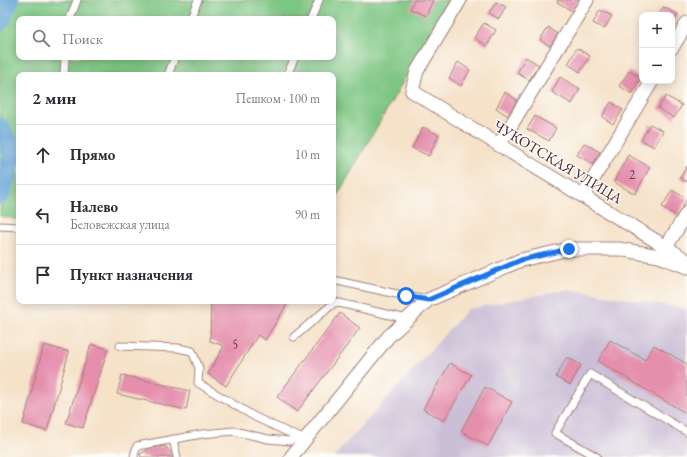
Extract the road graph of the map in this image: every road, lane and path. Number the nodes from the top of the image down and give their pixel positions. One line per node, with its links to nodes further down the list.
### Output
1 (77, 0): 6 (lane)
2 (198, 0): 7 (lane)
3 (319, 0): 8 (lane)
4 (460, 0): 18 (street, ЧУКОТСКАЯ УЛИЦА)
5 (587, 0): 18 (street)
6 (71, 16)
7 (191, 16)
8 (312, 16)
9 (687, 23): 10 (street)
10 (675, 43)
11 (65, 60): 14 (lane)
12 (174, 60): 15 (lane)
13 (294, 60): 16 (lane)
14 (64, 72)
15 (169, 72)
16 (288, 72)
17 (650, 84): 19 (street)
18 (499, 145): 19 (street, ЧУКОТСКАЯ УЛИЦА)
19 (583, 196): 23 (street, ЧУКОТСКАЯ УЛИЦА)
20 (687, 213): 23 (street)
21 (0, 226): 22 (lane)
22 (16, 227)
23 (666, 247): 24 (street, ЧУКОТСКАЯ УЛИЦА)
24 (687, 261)
25 (687, 267): 27 (street)
26 (336, 281): 27 (lane)
27 (428, 300): 30 (street)
28 (336, 302): 30 (lane)
29 (333, 304): 31 (lane)
30 (407, 319): 35 (street)
31 (294, 337)
32 (120, 346): 35 (lane)
33 (687, 432): 39 (lane)
34 (173, 439): 35 (lane); 36 (lane); 37 (lane)
35 (301, 439): 38 (street)
36 (134, 457)
37 (177, 457)
38 (291, 457)
39 (597, 457)

